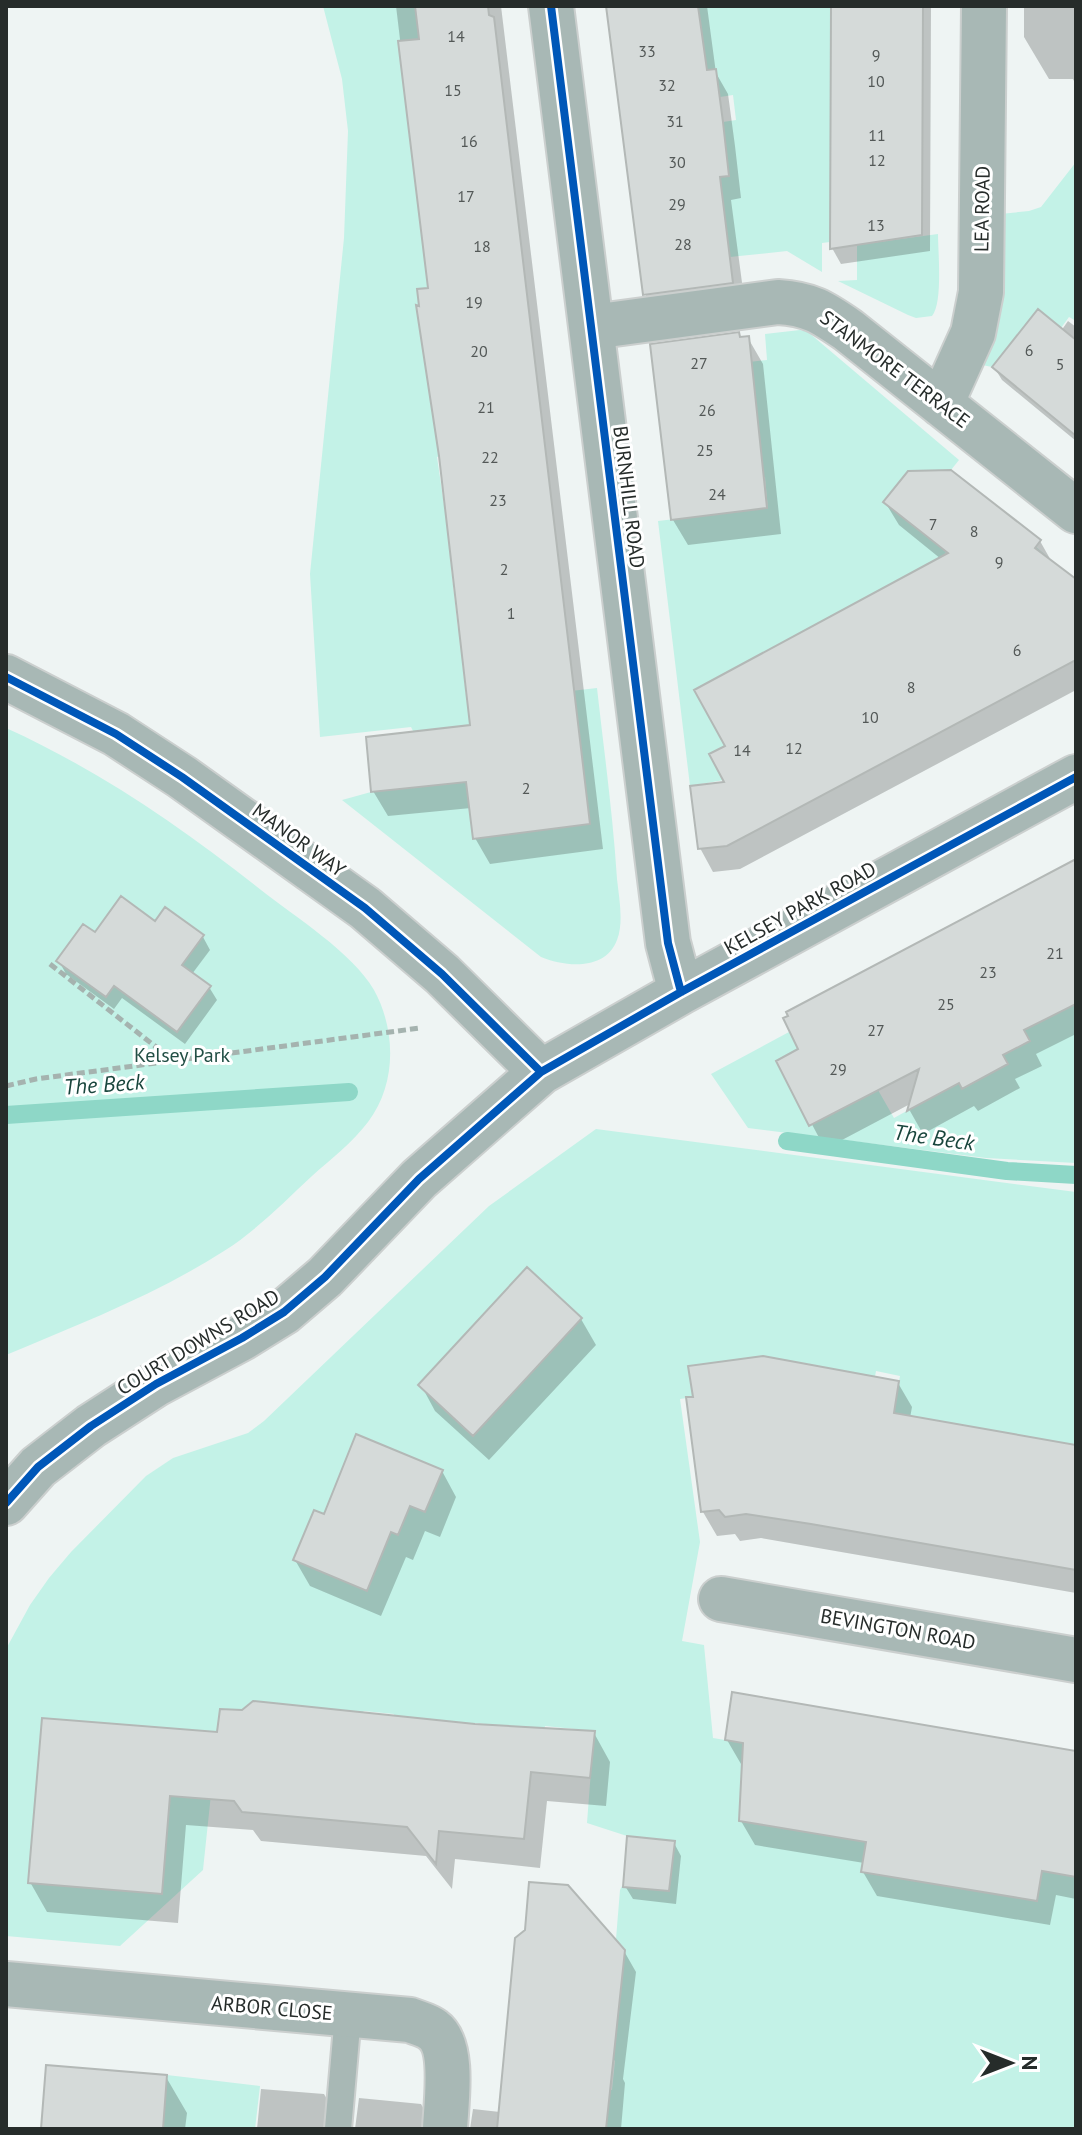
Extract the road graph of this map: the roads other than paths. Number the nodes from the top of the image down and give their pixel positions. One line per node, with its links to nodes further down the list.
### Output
1 (551, 6): 3 (street, BURNHILL ROAD)
2 (984, 6): 4 (street, LEA ROAD)
3 (592, 327): 4 (street, STANMORE TERRACE); 8 (street, BURNHILL ROAD)
4 (941, 404): 5 (street, STANMORE TERRACE)
5 (1076, 511)
6 (6, 677): 9 (street, MANOR WAY)
7 (1076, 777): 8 (street, KELSEY PARK ROAD)
8 (681, 992): 9 (street, KELSEY PARK ROAD)
9 (541, 1072): 10 (street, COURT DOWNS ROAD)
10 (6, 1503)
11 (721, 1599): 12 (street, BEVINGTON ROAD)
12 (1076, 1660)
13 (6, 1984): 14 (street, ARBOR CLOSE)
14 (348, 2015): 15 (lane); 16 (street, ARBOR CLOSE)
15 (338, 2129)
16 (445, 2129)

